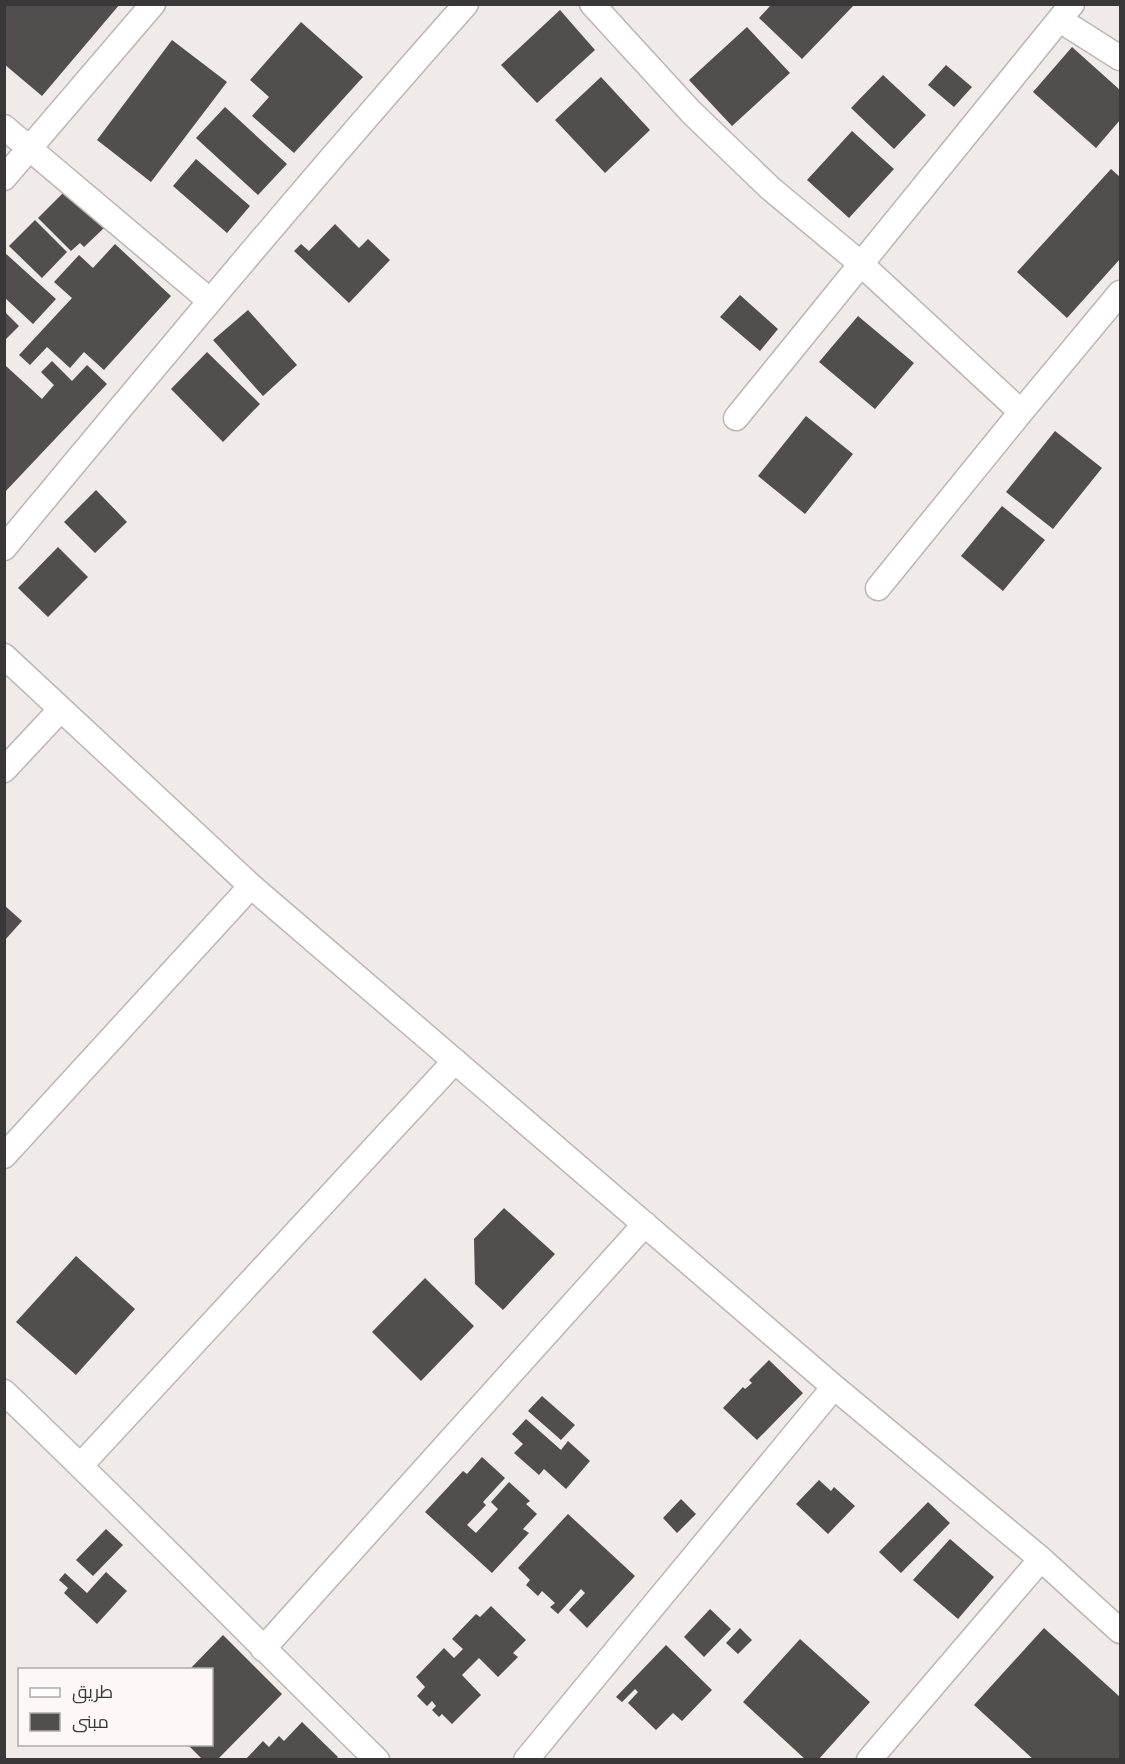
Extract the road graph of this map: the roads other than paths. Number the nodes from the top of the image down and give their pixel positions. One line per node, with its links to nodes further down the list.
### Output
1 (153, 4): 7 (street)
2 (466, 4): 11 (street)
3 (592, 4): 9 (street)
4 (1066, 12): 5 (street); 9 (street)
5 (1120, 58)
6 (4, 127): 7 (street)
7 (30, 148): 8 (street); 11 (street)
8 (4, 178)
9 (860, 263): 12 (street); 13 (street)
10 (1120, 293): 12 (street)
11 (209, 300): 14 (street)
12 (1021, 412): 15 (street)
13 (736, 418)
14 (4, 548)
15 (879, 588)
16 (4, 656): 17 (street)
17 (61, 709): 18 (street); 19 (street)
18 (4, 770)
19 (251, 886): 20 (street); 21 (street)
20 (455, 1061): 22 (street); 25 (street)
21 (4, 1156)
22 (645, 1224): 23 (street); 28 (street)
23 (834, 1387): 26 (street); 30 (street)
24 (4, 1392): 25 (street)
25 (81, 1465): 28 (street)
26 (1041, 1559): 27 (street); 31 (street)
27 (1120, 1631)
28 (263, 1649): 29 (street)
29 (377, 1760)
30 (526, 1760)
31 (869, 1760)

